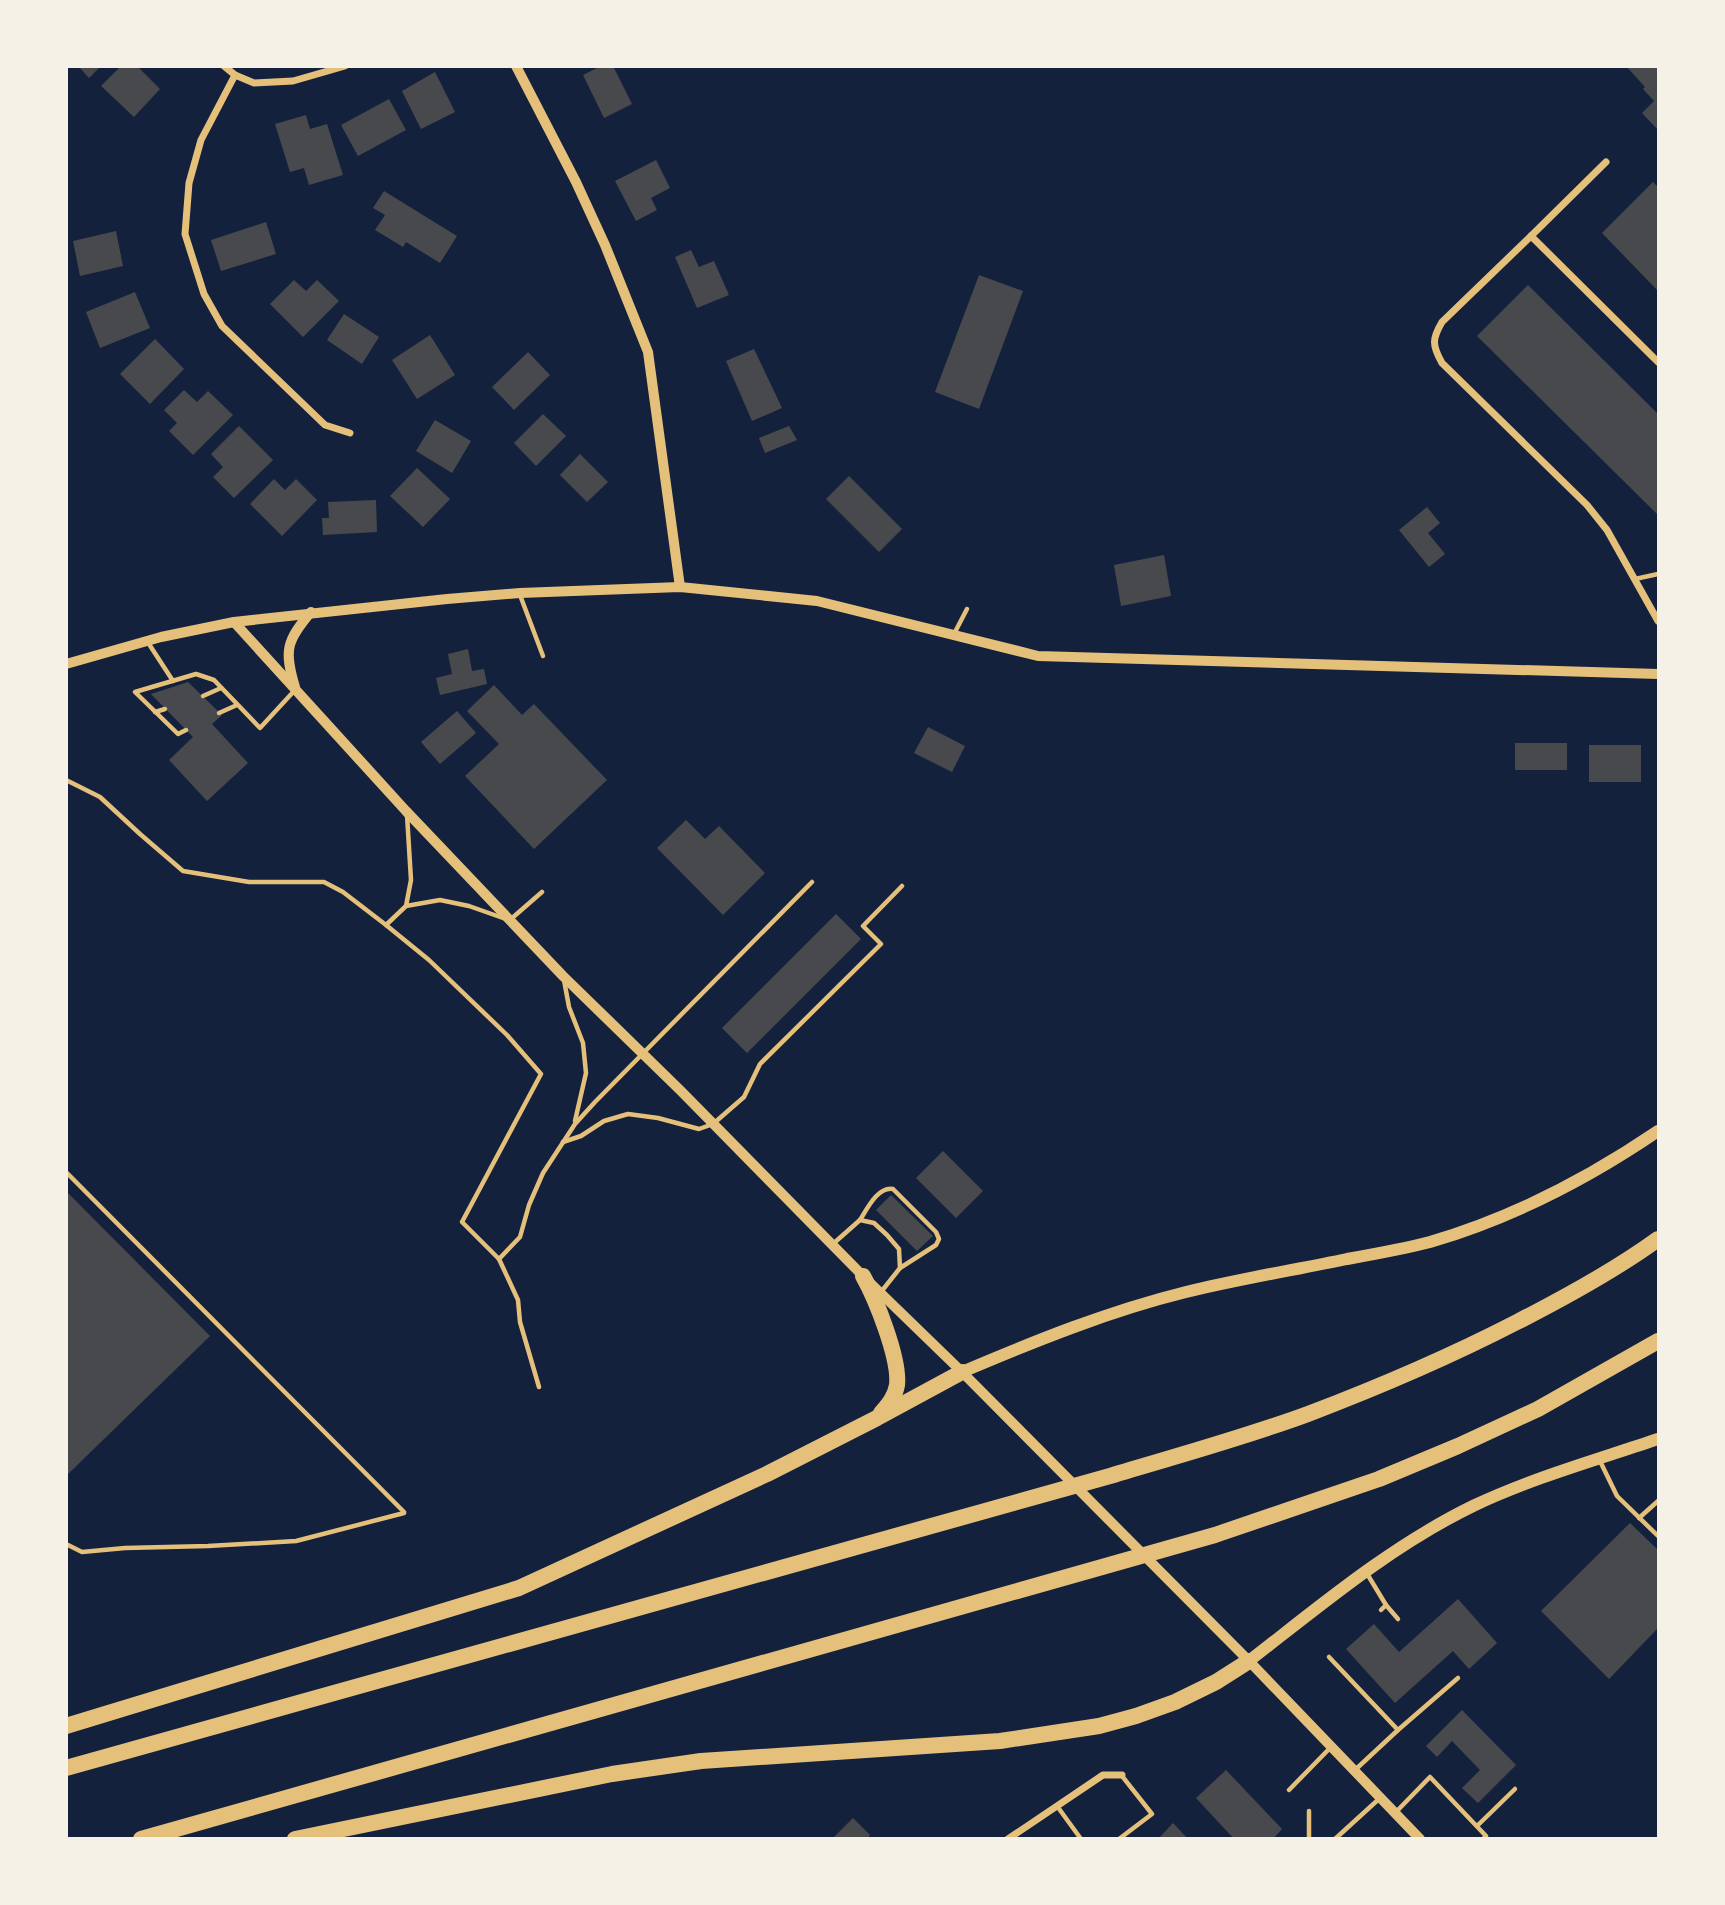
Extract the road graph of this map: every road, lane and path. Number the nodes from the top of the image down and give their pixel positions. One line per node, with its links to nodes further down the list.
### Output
1 (224, 66): 4 (street)
2 (345, 66): 4 (street)
3 (516, 66): 11 (street)
4 (235, 75): 8 (street)
5 (1606, 162): 6 (street)
6 (1531, 236): 7 (street); 10 (street)
7 (1658, 362)
8 (350, 433)
9 (1658, 574): 10 (lane)
10 (1635, 579): 15 (street)
11 (680, 587): 12 (street); 17 (street)
12 (520, 593): 14 (street); 19 (lane)
13 (967, 609): 17 (lane)
14 (311, 612): 16 (street); 24 (street)
15 (1658, 621)
16 (234, 622): 18 (street); 24 (street)
17 (954, 635): 21 (street)
18 (146, 641): 20 (street); 22 (lane)
19 (543, 656)
20 (66, 664)
21 (1658, 674)
22 (173, 681): 23 (lane); 28 (lane)
23 (222, 688): 25 (lane); 26 (lane)
24 (296, 690): 26 (lane); 32 (street)
25 (203, 696)
26 (237, 705): 29 (lane)
27 (165, 709): 28 (lane)
28 (155, 712): 30 (lane)
29 (219, 713)
30 (186, 730)
31 (66, 780): 38 (lane)
32 (406, 811): 36 (lane); 37 (street)
33 (812, 882): 40 (lane)
34 (902, 886): 42 (lane)
35 (542, 892): 37 (lane)
36 (406, 905): 37 (lane); 38 (lane)
37 (509, 920): 39 (street)
38 (386, 925): 49 (lane)
39 (563, 976): 40 (street); 41 (lane)
40 (643, 1054): 41 (lane); 42 (street)
41 (575, 1124): 44 (lane)
42 (713, 1124): 44 (lane); 48 (street)
43 (1658, 1131): 54 (main road)
44 (562, 1142): 49 (lane)
45 (66, 1172): 62 (lane)
46 (860, 1220): 48 (lane); 50 (lane); 50 (lane)
47 (1658, 1239): 73 (highway)
48 (832, 1244): 51 (street)
49 (499, 1259): 55 (lane)
50 (900, 1268): 52 (lane)
51 (863, 1276): 52 (street); 56 (highway)
52 (880, 1293): 54 (street)
53 (1658, 1340): 83 (highway)
54 (962, 1372): 56 (highway); 68 (street)
55 (539, 1387)
56 (877, 1418): 70 (highway)
57 (1658, 1439): 58 (main road)
58 (1599, 1459): 60 (lane); 63 (main road)
59 (1658, 1501): 60 (lane)
60 (1639, 1518): 61 (lane)
61 (1658, 1536)
62 (66, 1544)
63 (1365, 1572): 64 (lane); 68 (main road)
64 (1386, 1605): 65 (lane); 66 (lane)
65 (1381, 1610)
66 (1398, 1619)
67 (1329, 1657): 71 (lane)
68 (1249, 1661): 72 (street); 84 (highway)
69 (1458, 1678): 71 (lane)
70 (66, 1726)
71 (1398, 1730): 74 (lane)
72 (1332, 1746): 74 (street); 77 (lane)
73 (66, 1768)
74 (1355, 1770): 78 (street)
75 (1122, 1775): 79 (street); 87 (lane)
76 (1516, 1789): 82 (lane)
77 (1289, 1790)
78 (1381, 1798): 81 (street); 89 (lane)
79 (1057, 1806): 85 (street); 86 (lane)
80 (1309, 1811): 88 (lane)
81 (1395, 1812): 82 (lane); 90 (street)
82 (1477, 1826): 91 (lane)
83 (141, 1839)
84 (295, 1839)
85 (1008, 1839)
86 (1081, 1839)
87 (1119, 1839)
88 (1309, 1839)
89 (1335, 1839)
90 (1420, 1839)
91 (1483, 1839)

